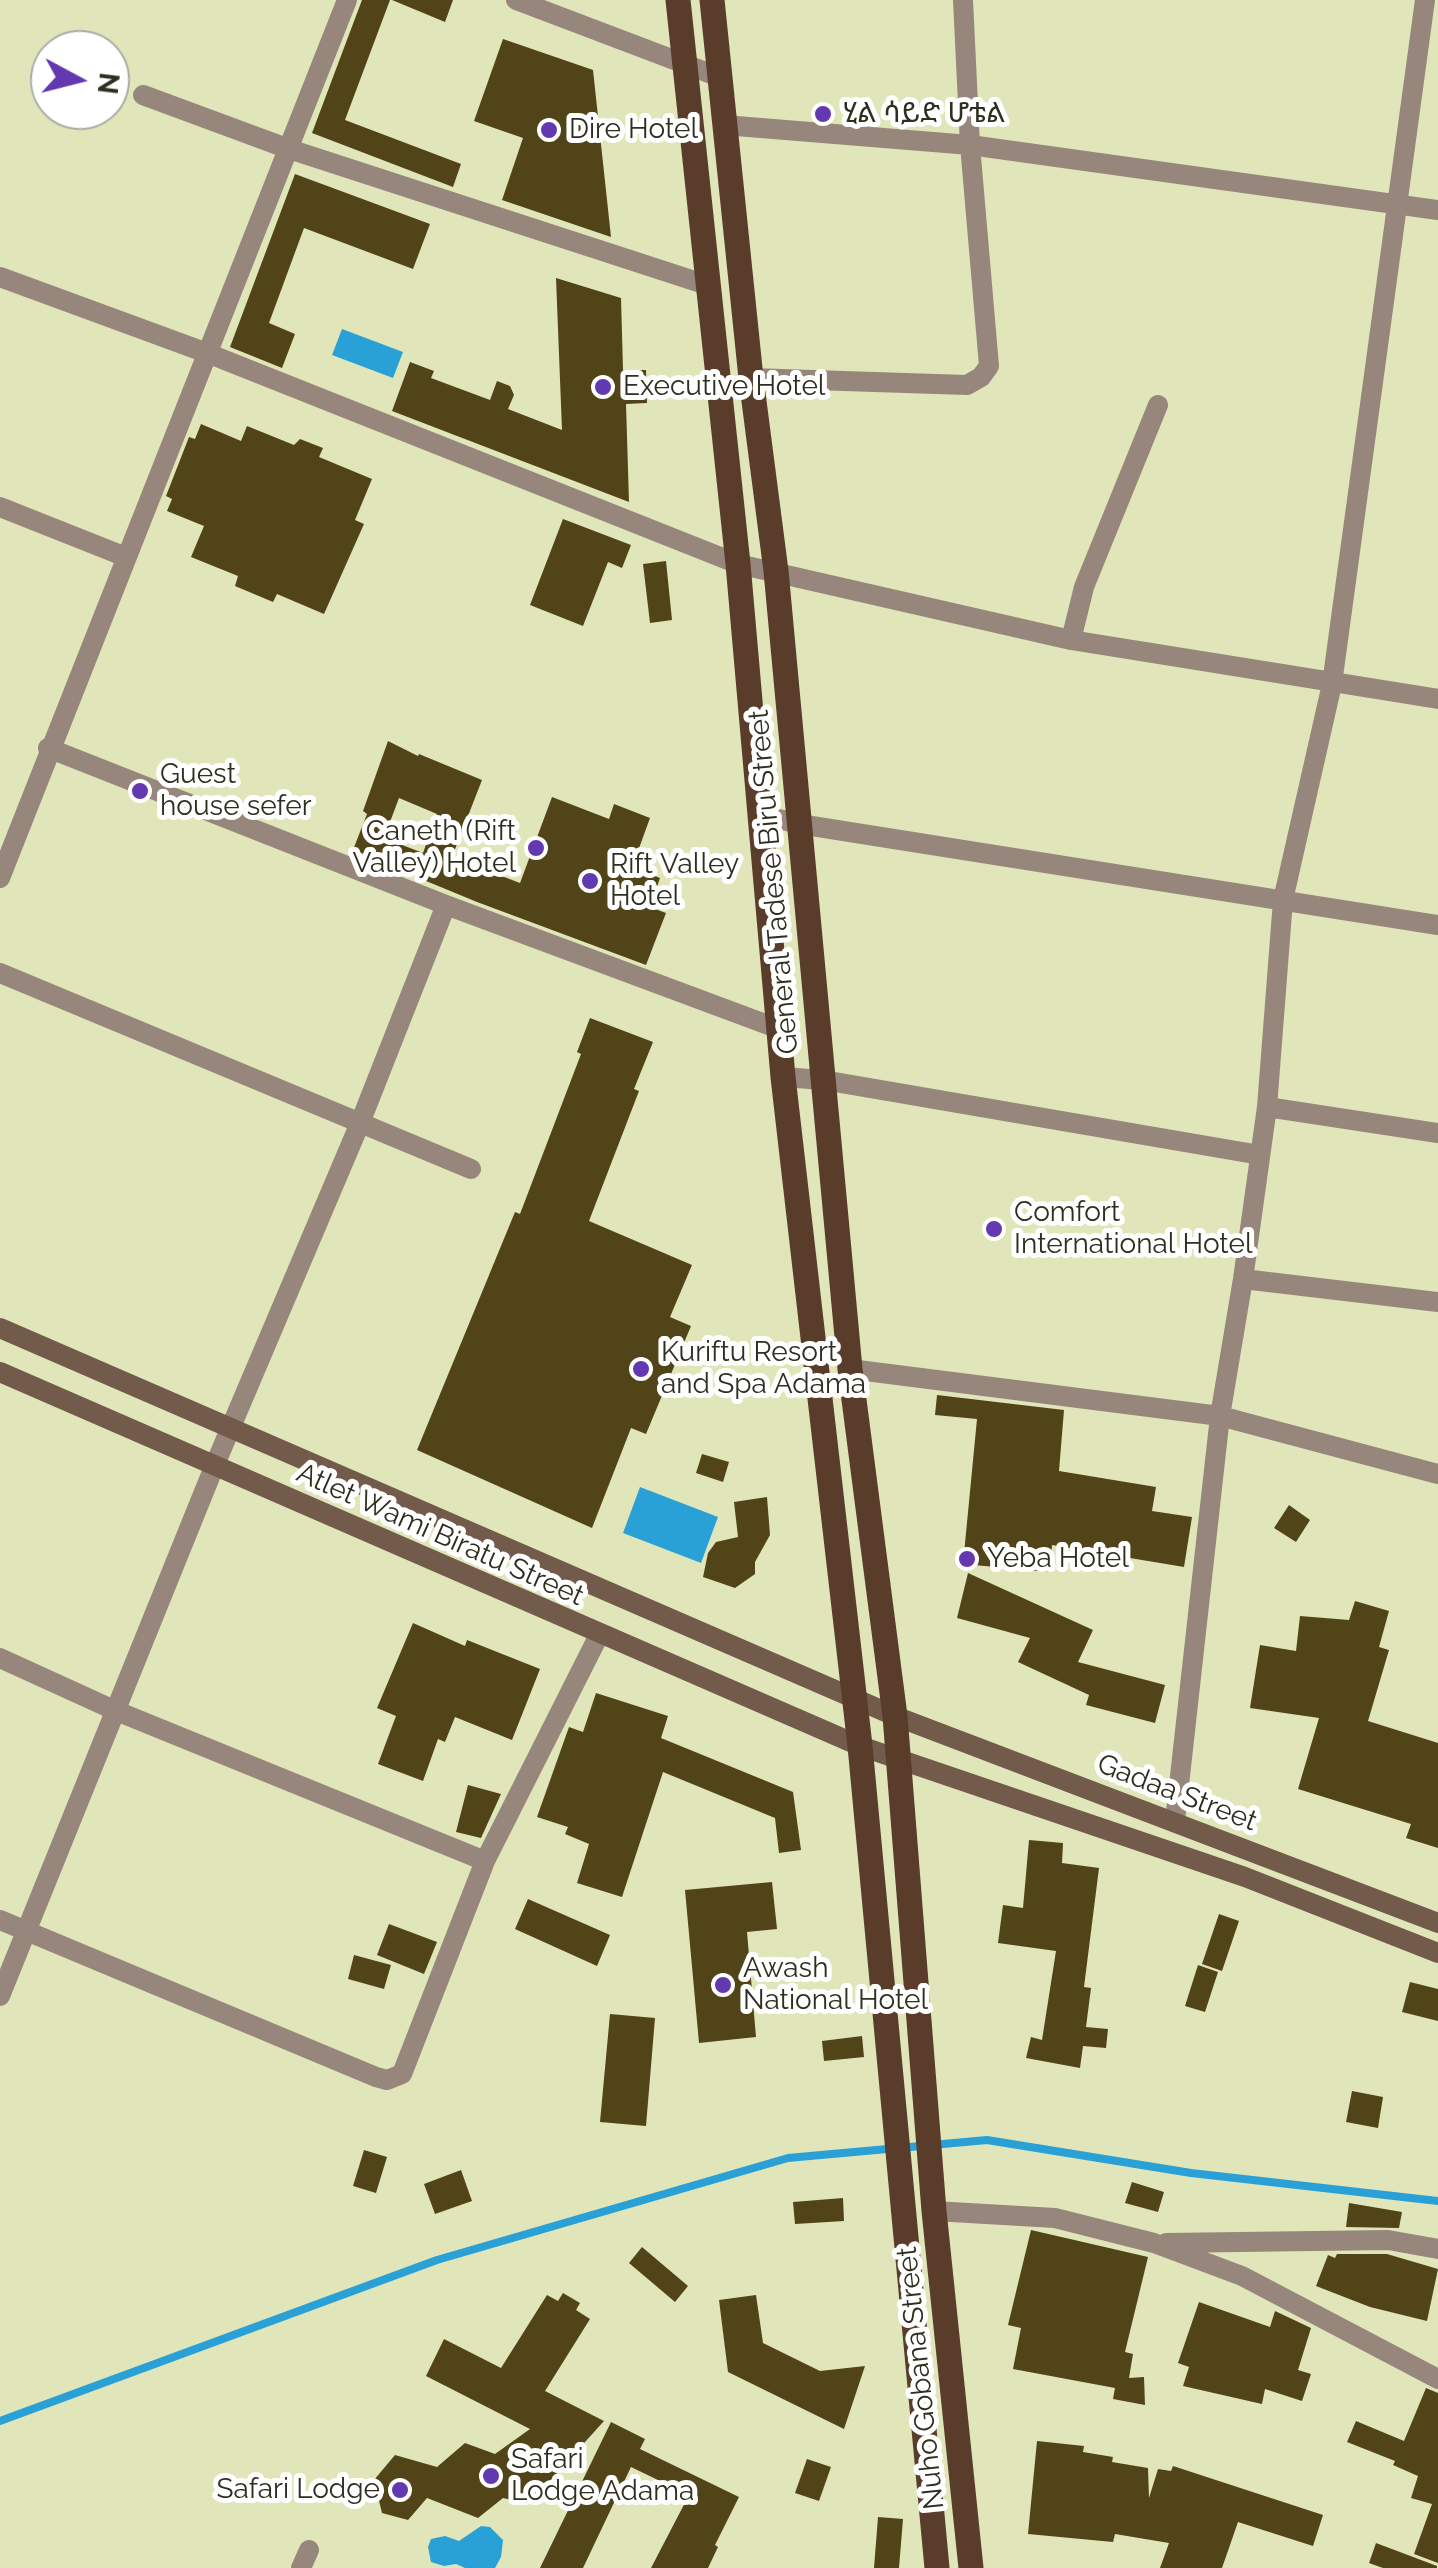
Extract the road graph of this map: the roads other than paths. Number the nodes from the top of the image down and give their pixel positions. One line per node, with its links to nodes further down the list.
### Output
1 (346, 0): 12 (street)
2 (516, 0): 7 (street)
3 (678, 0): 7 (main road, General Tadese Biru Street)
4 (712, 0): 8 (main road, General Tadese Biru Street)
5 (963, 0): 11 (street)
6 (1425, 0): 13 (street)
7 (684, 66): 8 (street); 16 (main road, General Tadese Biru Street)
8 (719, 77): 10 (main road, General Tadese Biru Street)
9 (144, 95): 12 (street)
10 (724, 124): 11 (street); 18 (main road, General Tadese Biru Street)
11 (970, 145): 13 (street); 18 (street)
12 (290, 149): 16 (street); 17 (street)
13 (1395, 202): 14 (street); 25 (street)
14 (1438, 210)
15 (0, 277): 17 (street)
16 (707, 285): 22 (main road, General Tadese Biru Street)
17 (207, 354): 21 (street); 22 (street)
18 (751, 378): 23 (main road, General Tadese Biru Street)
19 (1158, 406): 24 (street)
20 (0, 507): 21 (street)
21 (126, 557): 27 (street)
22 (738, 564): 23 (street); 28 (main road, General Tadese Biru Street)
23 (776, 572): 24 (street); 29 (main road, General Tadese Biru Street)
24 (1071, 640): 25 (street)
25 (1332, 684): 26 (street); 31 (street)
26 (1438, 699)
27 (48, 748): 30 (street); 32 (street)
28 (762, 815): 29 (street); 35 (main road, General Tadese Biru Street)
29 (799, 824): 31 (street); 37 (main road, General Tadese Biru Street)
30 (0, 878)
31 (1284, 900): 33 (street); 38 (street)
32 (446, 904): 35 (street); 39 (street)
33 (1438, 925)
34 (0, 973): 39 (street)
35 (779, 1029): 36 (main road, General Tadese Biru Street)
36 (783, 1077): 37 (street); 54 (main road, General Tadese Biru Street)
37 (822, 1080): 41 (street); 46 (main road, General Tadese Biru Street)
38 (1267, 1107): 40 (street); 41 (street)
39 (360, 1123): 42 (street); 49 (street)
40 (1438, 1133)
41 (1260, 1155): 43 (street)
42 (471, 1168)
43 (1243, 1279): 44 (street); 48 (street)
44 (1438, 1302)
45 (0, 1328): 49 (main road, Atlet Wami Biratu Street)
46 (850, 1369): 48 (street); 56 (main road, General Tadese Biru Street)
47 (0, 1372): 50 (main road, Atlet Wami Biratu Street)
48 (1220, 1416): 51 (street); 59 (street)
49 (231, 1428): 50 (street); 54 (main road, Atlet Wami Biratu Street)
50 (214, 1466): 52 (main road, Atlet Wami Biratu Street); 55 (street)
51 (1438, 1474)
52 (599, 1635): 57 (main road, Atlet Wami Biratu Street); 60 (street)
53 (0, 1658): 55 (street)
54 (856, 1700): 56 (main road, Atlet Wami Biratu Street); 57 (main road, General Tadese Biru Street)
55 (114, 1710): 60 (street); 63 (street)
56 (895, 1716): 58 (main road, General Tadese Biru Street); 59 (main road, Gadaa Street)
57 (860, 1746): 58 (main road, Atlet Wami Biratu Street); 66 (main road, General Tadese Biru Street)
58 (897, 1759): 64 (main road, Atlet Wami Biratu Street); 67 (main road, General Tadese Biru Street)
59 (1175, 1821): 62 (main road, Gadaa Street)
60 (485, 1860): 63 (street)
61 (0, 1920): 63 (street)
62 (1438, 1923)
63 (26, 1932): 65 (street)
64 (1438, 1953)
65 (0, 1996)
66 (889, 2051): 67 (main road); 72 (main road, Nuho Gobana Street)
67 (921, 2052): 68 (main road, Nuho Gobana Street)
68 (934, 2212): 69 (street); 73 (main road, Nuho Gobana Street)
69 (1154, 2243): 70 (street); 71 (street)
70 (1438, 2250)
71 (1438, 2379)
72 (937, 2560): 73 (street)
73 (974, 2566)

